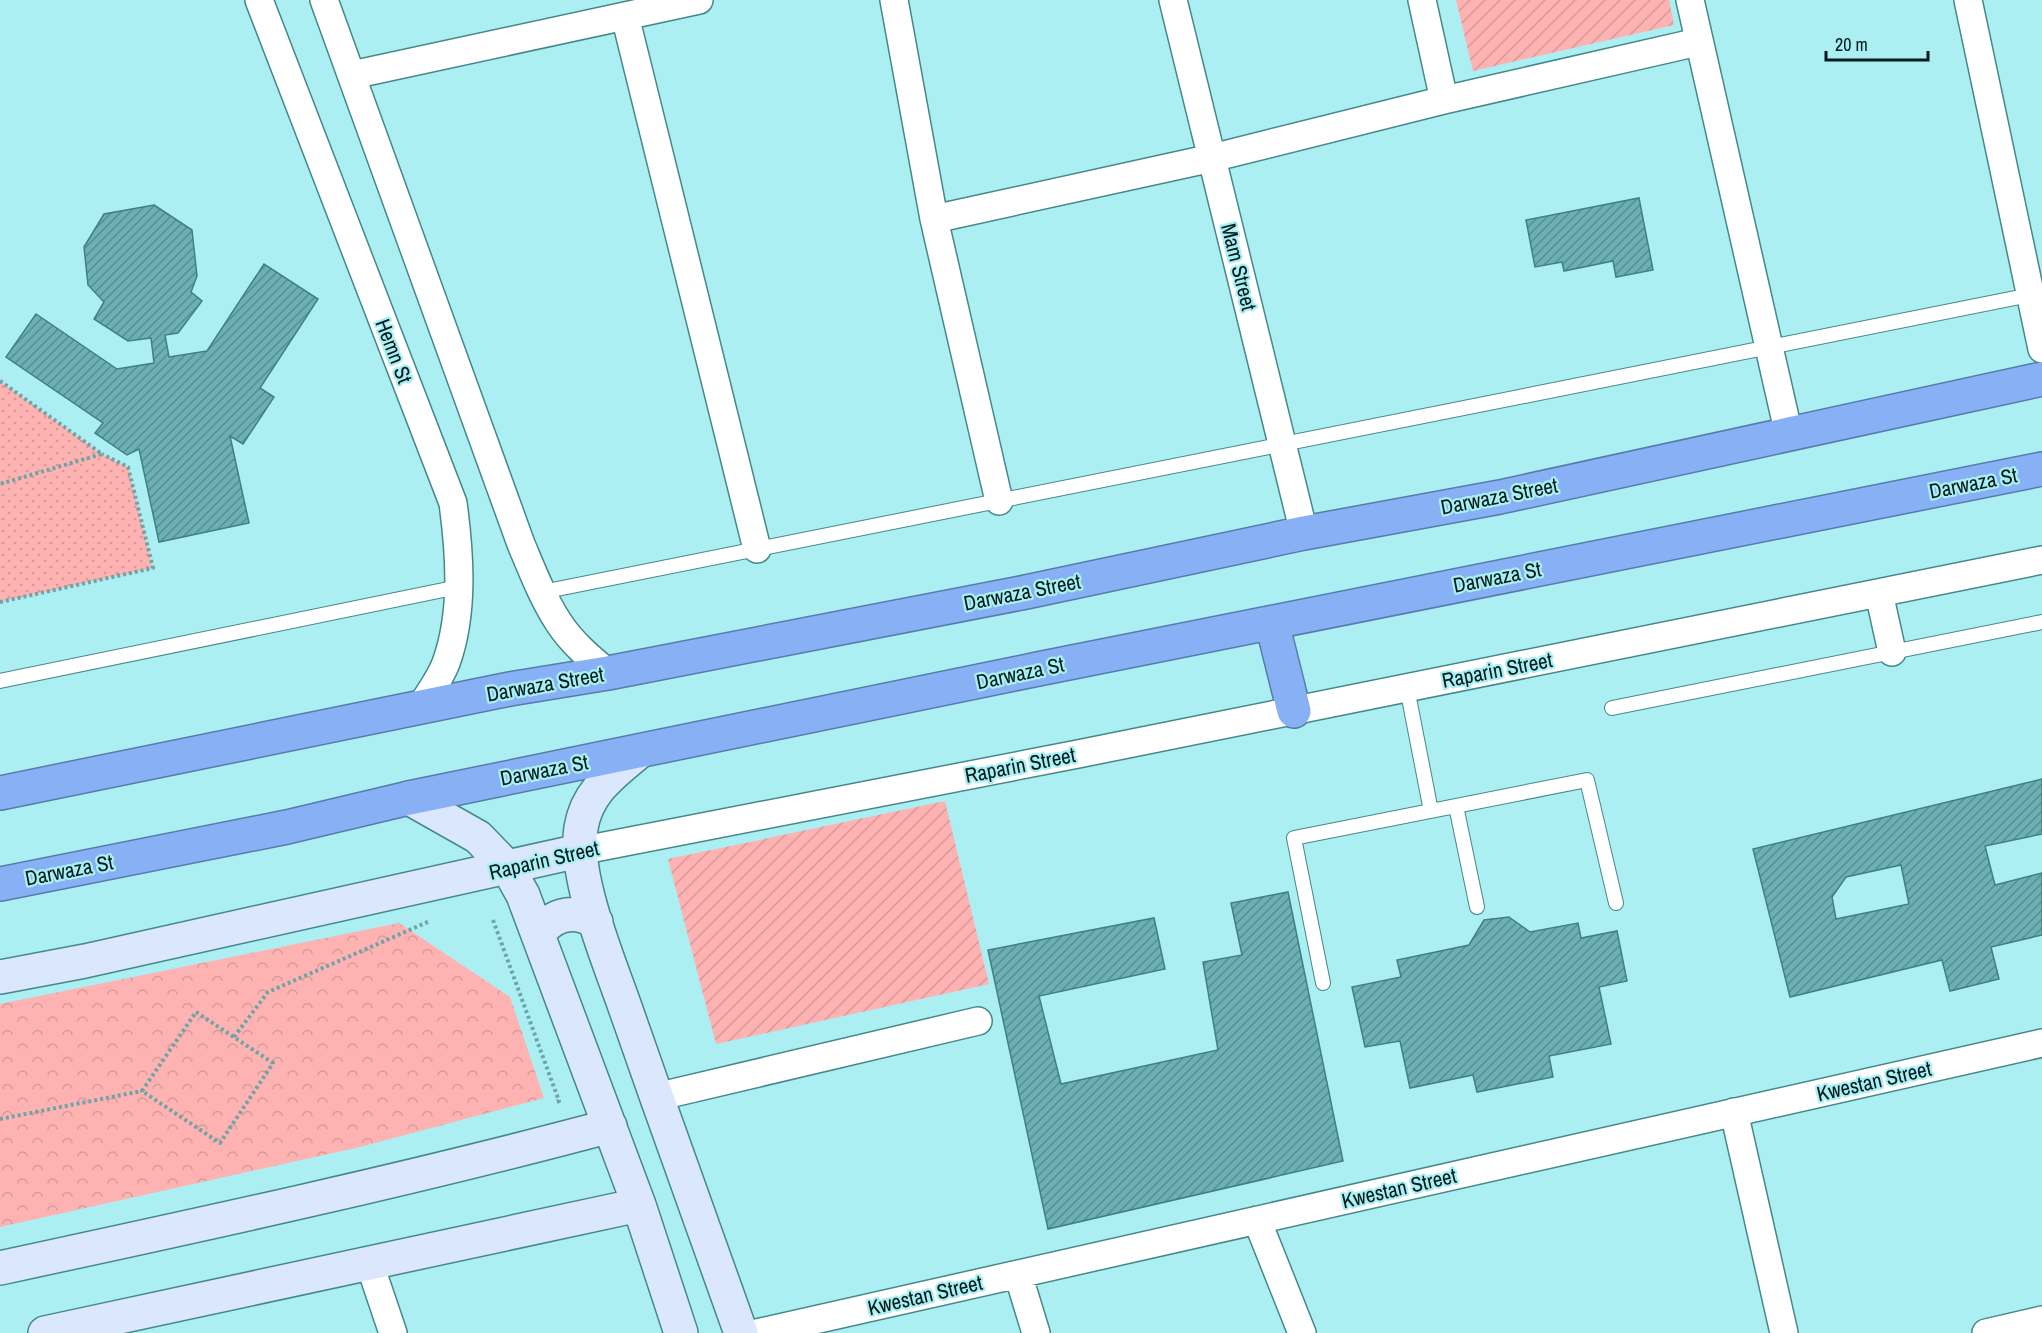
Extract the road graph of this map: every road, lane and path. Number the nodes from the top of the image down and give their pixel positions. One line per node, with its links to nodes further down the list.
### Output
1 (259, 0): 29 (street, Hemn St)
2 (324, 0): 11 (street)
3 (699, 0): 9 (street)
4 (894, 0): 14 (street)
5 (1173, 0): 13 (street, Mam Street)
6 (1422, 0): 12 (street)
7 (1690, 0): 10 (street)
8 (1968, 0): 15 (street)
9 (625, 16): 11 (street); 27 (street)
10 (1698, 42): 12 (street); 16 (street)
11 (352, 75): 30 (street)
12 (1444, 100): 13 (street)
13 (1212, 158): 14 (street); 21 (street, Mam Street)
14 (934, 219): 25 (street)
15 (2037, 294): 16 (lane); 17 (street)
16 (1770, 347): 20 (street); 21 (lane)
17 (2042, 349)
18 (2042, 379): 20 (highway, Darwaza Street)
19 (0, 381): 22 (path)
20 (1789, 435): 26 (highway, Darwaza Street)
21 (1282, 445): 25 (lane); 26 (street, Mam Street)
22 (102, 454): 24 (path); 32 (path)
23 (2042, 469): 34 (highway, Darwaza St)
24 (0, 484)
25 (999, 501): 27 (lane)
26 (1304, 533): 36 (highway, Darwaza Street)
27 (757, 549): 30 (lane)
28 (2042, 560): 31 (street, Raparin Street)
29 (458, 587): 37 (lane); 39 (street, Hemn St)
30 (542, 592): 36 (street)
31 (1879, 593): 35 (street); 38 (street, Raparin Street)
32 (0, 602)
33 (2042, 622): 35 (lane)
34 (1272, 623): 41 (highway); 42 (highway, Darwaza St)
35 (1892, 652): 40 (lane)
36 (608, 673): 39 (highway, Darwaza Street)
37 (0, 681)
38 (1407, 688): 41 (street, Raparin Street); 46 (lane)
39 (420, 708): 43 (highway, Darwaza Street)
40 (1612, 708)
41 (1294, 711): 47 (street, Raparin Street)
42 (640, 751): 44 (highway, Darwaza St); 47 (street)
43 (0, 793)
44 (409, 798): 48 (street); 49 (highway, Darwaza St)
45 (1456, 806): 46 (lane); 50 (lane); 51 (lane)
46 (1431, 811): 57 (lane)
47 (579, 851): 48 (street, Raparin Street); 54 (street)
48 (508, 868): 55 (street); 56 (street, Raparin Street)
49 (0, 884)
50 (1616, 903)
51 (1477, 907)
52 (489, 909): 63 (path)
53 (435, 919): 59 (path)
54 (596, 922): 55 (street); 62 (street)
55 (539, 933): 66 (street)
56 (0, 977)
57 (1323, 982)
58 (978, 1021): 62 (street)
59 (234, 1037): 61 (path); 61 (path)
60 (2042, 1043): 64 (street, Kwestan Street)
61 (142, 1091): 65 (path)
62 (656, 1096): 76 (street)
63 (548, 1105)
64 (1734, 1112): 68 (street, Kwestan Street); 80 (street)
65 (0, 1119)
66 (610, 1126): 67 (street); 70 (street)
67 (639, 1205): 69 (street); 75 (street)
68 (1257, 1220): 71 (street, Kwestan Street); 79 (street)
69 (369, 1262): 73 (street); 74 (street)
70 (0, 1268)
71 (1018, 1274): 77 (street, Kwestan Street); 78 (street)
72 (2042, 1320): 81 (street)
73 (45, 1333)
74 (393, 1333)
75 (681, 1333)
76 (741, 1333)
77 (757, 1333)
78 (1036, 1333)
79 (1302, 1333)
80 (1784, 1333)
81 (1986, 1333)

